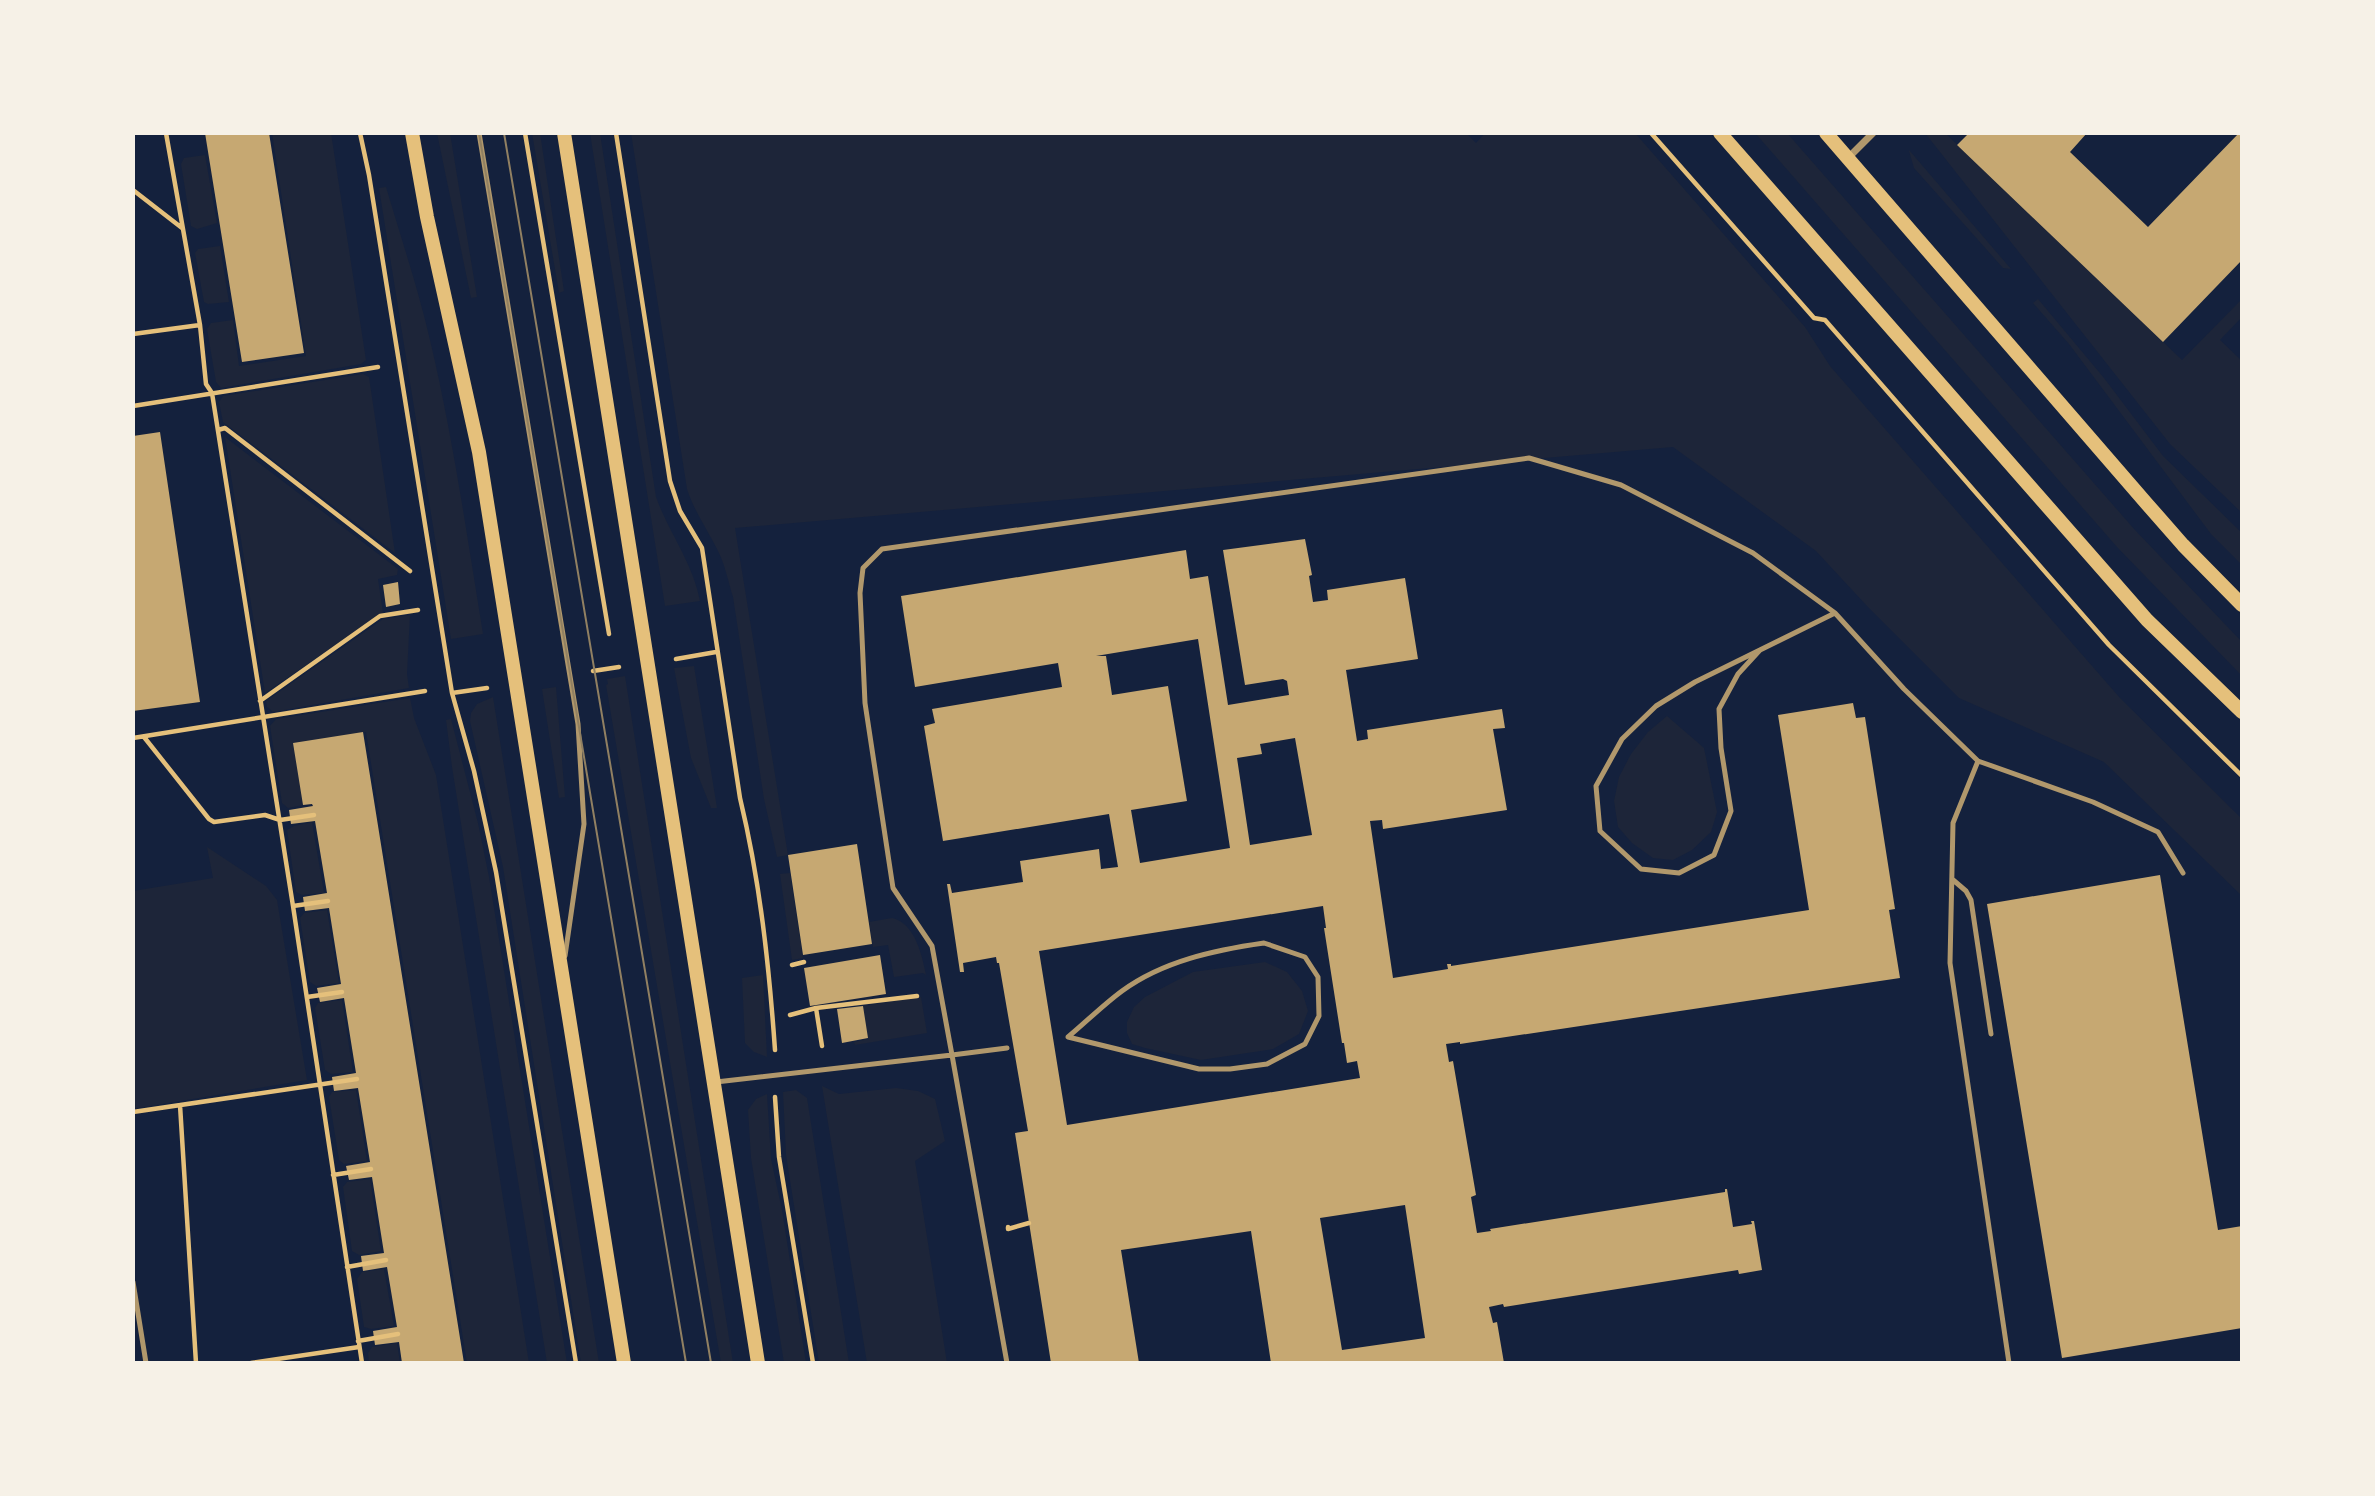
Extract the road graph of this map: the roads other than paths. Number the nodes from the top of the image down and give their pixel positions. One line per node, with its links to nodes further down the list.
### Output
1 (412, 133): 15 (main road)
2 (479, 133): 15 (lane)
3 (564, 133): 20 (main road)
4 (1720, 133): 11 (main road)
5 (1826, 133): 7 (main road)
6 (1873, 133): 7 (street)
7 (1849, 158): 8 (main road)
8 (2242, 605)
9 (1835, 613): 10 (lane); 12 (lane); 19 (lane)
10 (1760, 650): 10 (lane)
11 (2242, 712)
12 (1978, 761): 13 (lane); 14 (lane)
13 (2183, 873)
14 (1952, 879): 16 (lane); 26 (lane)
15 (562, 976): 23 (main road)
16 (1991, 1034)
17 (1068, 1037): 17 (lane)
18 (1007, 1048): 19 (lane)
19 (952, 1055): 20 (lane); 25 (lane)
20 (714, 1082): 24 (main road)
21 (133, 1282): 22 (lane)
22 (146, 1363)
23 (624, 1363)
24 (758, 1363)
25 (1007, 1363)
26 (2010, 1363)

